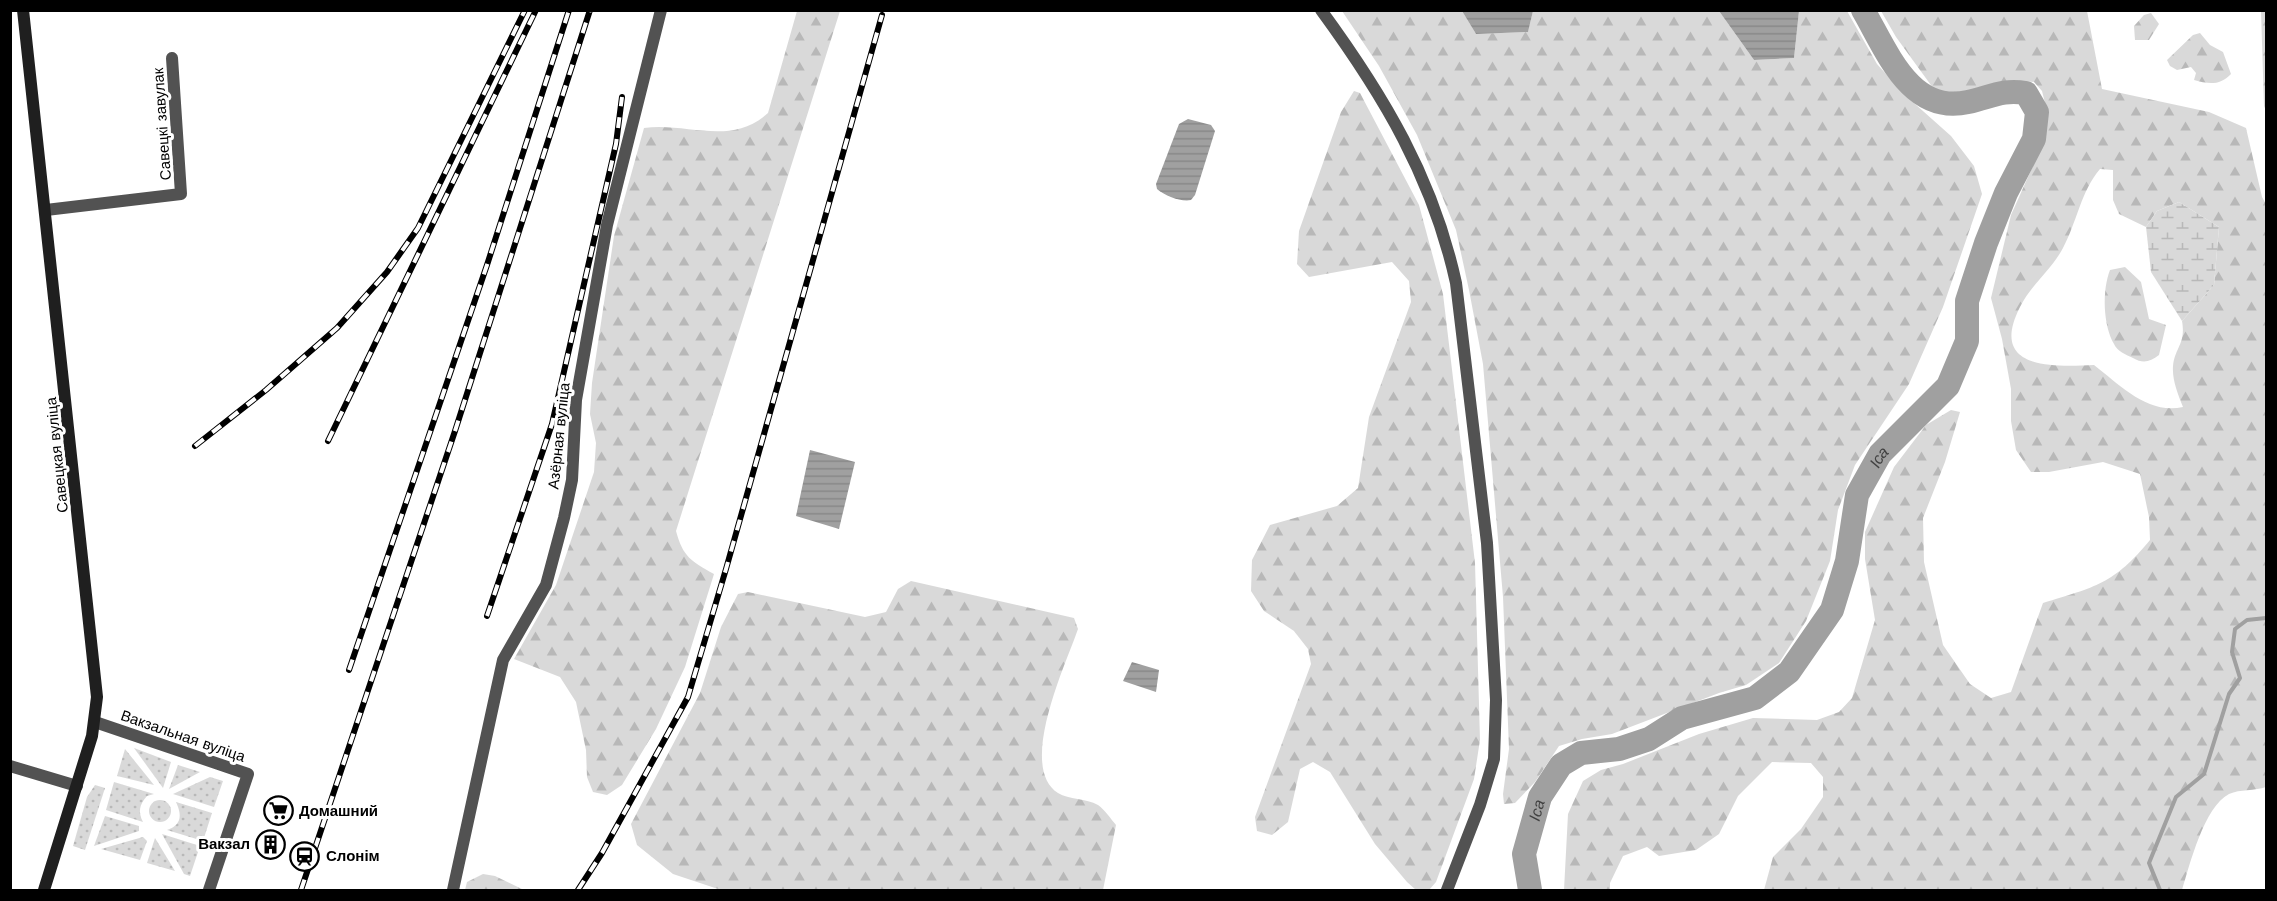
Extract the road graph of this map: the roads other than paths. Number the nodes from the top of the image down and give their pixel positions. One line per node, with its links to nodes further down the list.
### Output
1 (23, 10): 5 (main road, Савецкая вуліца)
2 (662, 10): 11 (street, Азёрная вуліца)
3 (1321, 10): 12 (street)
4 (172, 58): 5 (street, Савецкі завулак)
5 (46, 210): 6 (main road, Савецкая вуліца)
6 (95, 722): 8 (main road, Савецкая вуліца); 10 (street, Вакзальная вуліца)
7 (10, 766): 8 (street)
8 (77, 786): 9 (main road, Савецкая вуліца)
9 (44, 891)
10 (209, 891)
11 (453, 891)
12 (1447, 891)

